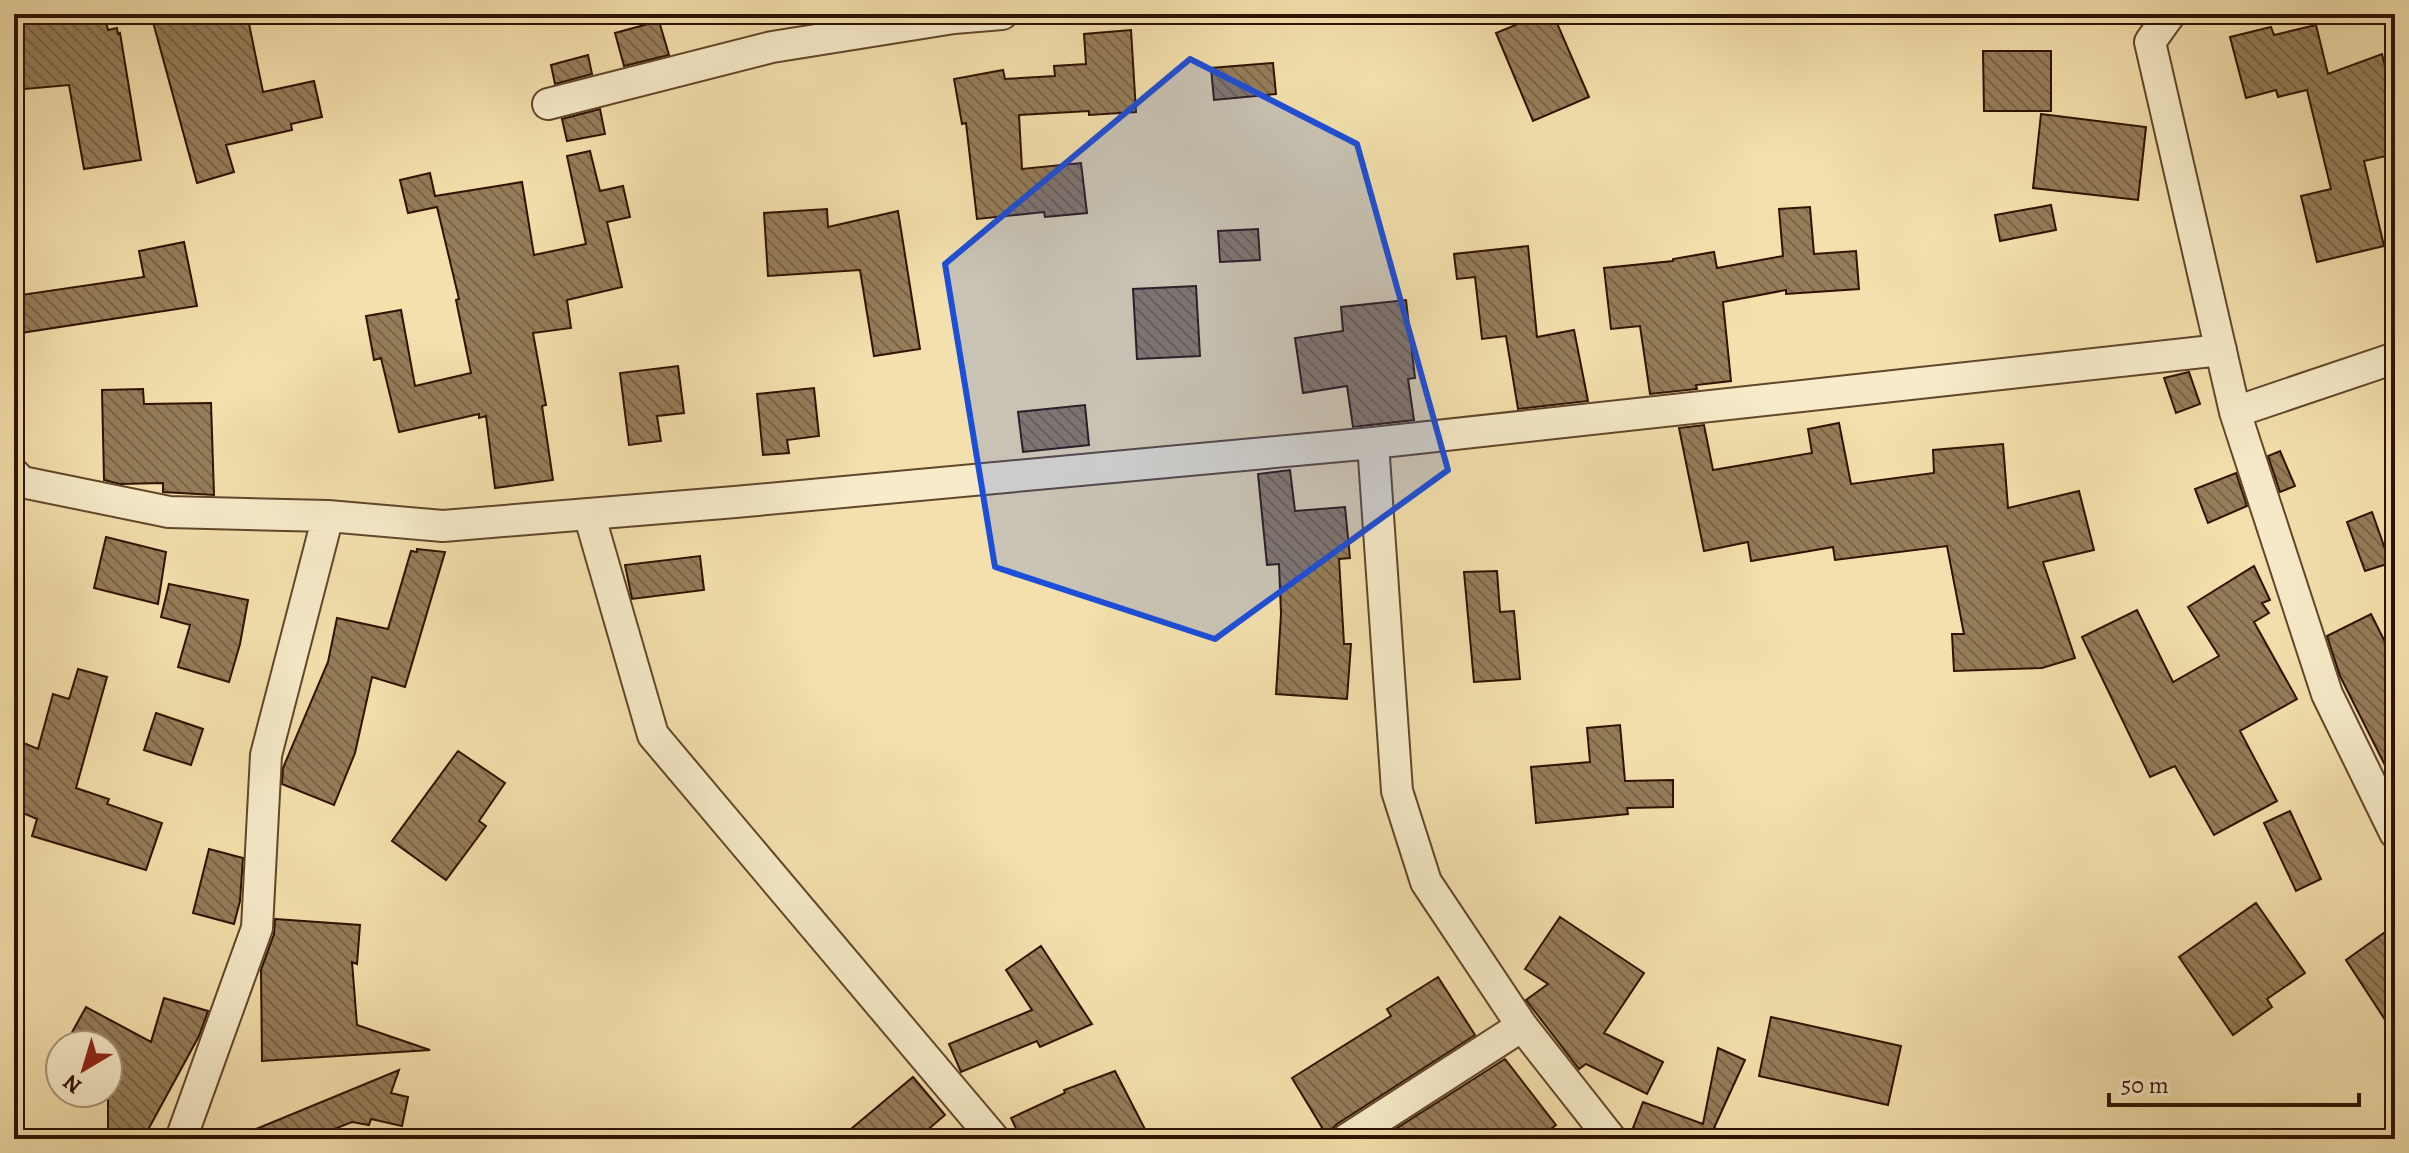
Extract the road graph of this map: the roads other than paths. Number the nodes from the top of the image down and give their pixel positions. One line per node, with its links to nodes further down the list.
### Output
1 (1002, 14): 3 (street)
2 (2170, 14): 5 (street)
3 (954, 16): 4 (street)
4 (548, 104)
5 (2221, 350): 7 (street); 8 (street)
6 (2395, 358): 7 (street)
7 (2235, 412): 12 (street)
8 (1373, 443): 10 (street); 13 (street)
9 (17, 488): 11 (street)
10 (589, 514): 11 (street); 15 (street)
11 (328, 516): 14 (street)
12 (2395, 833)
13 (1522, 1026): 16 (street); 17 (street)
14 (181, 1139)
15 (994, 1139)
16 (1347, 1139)
17 (1611, 1139)

